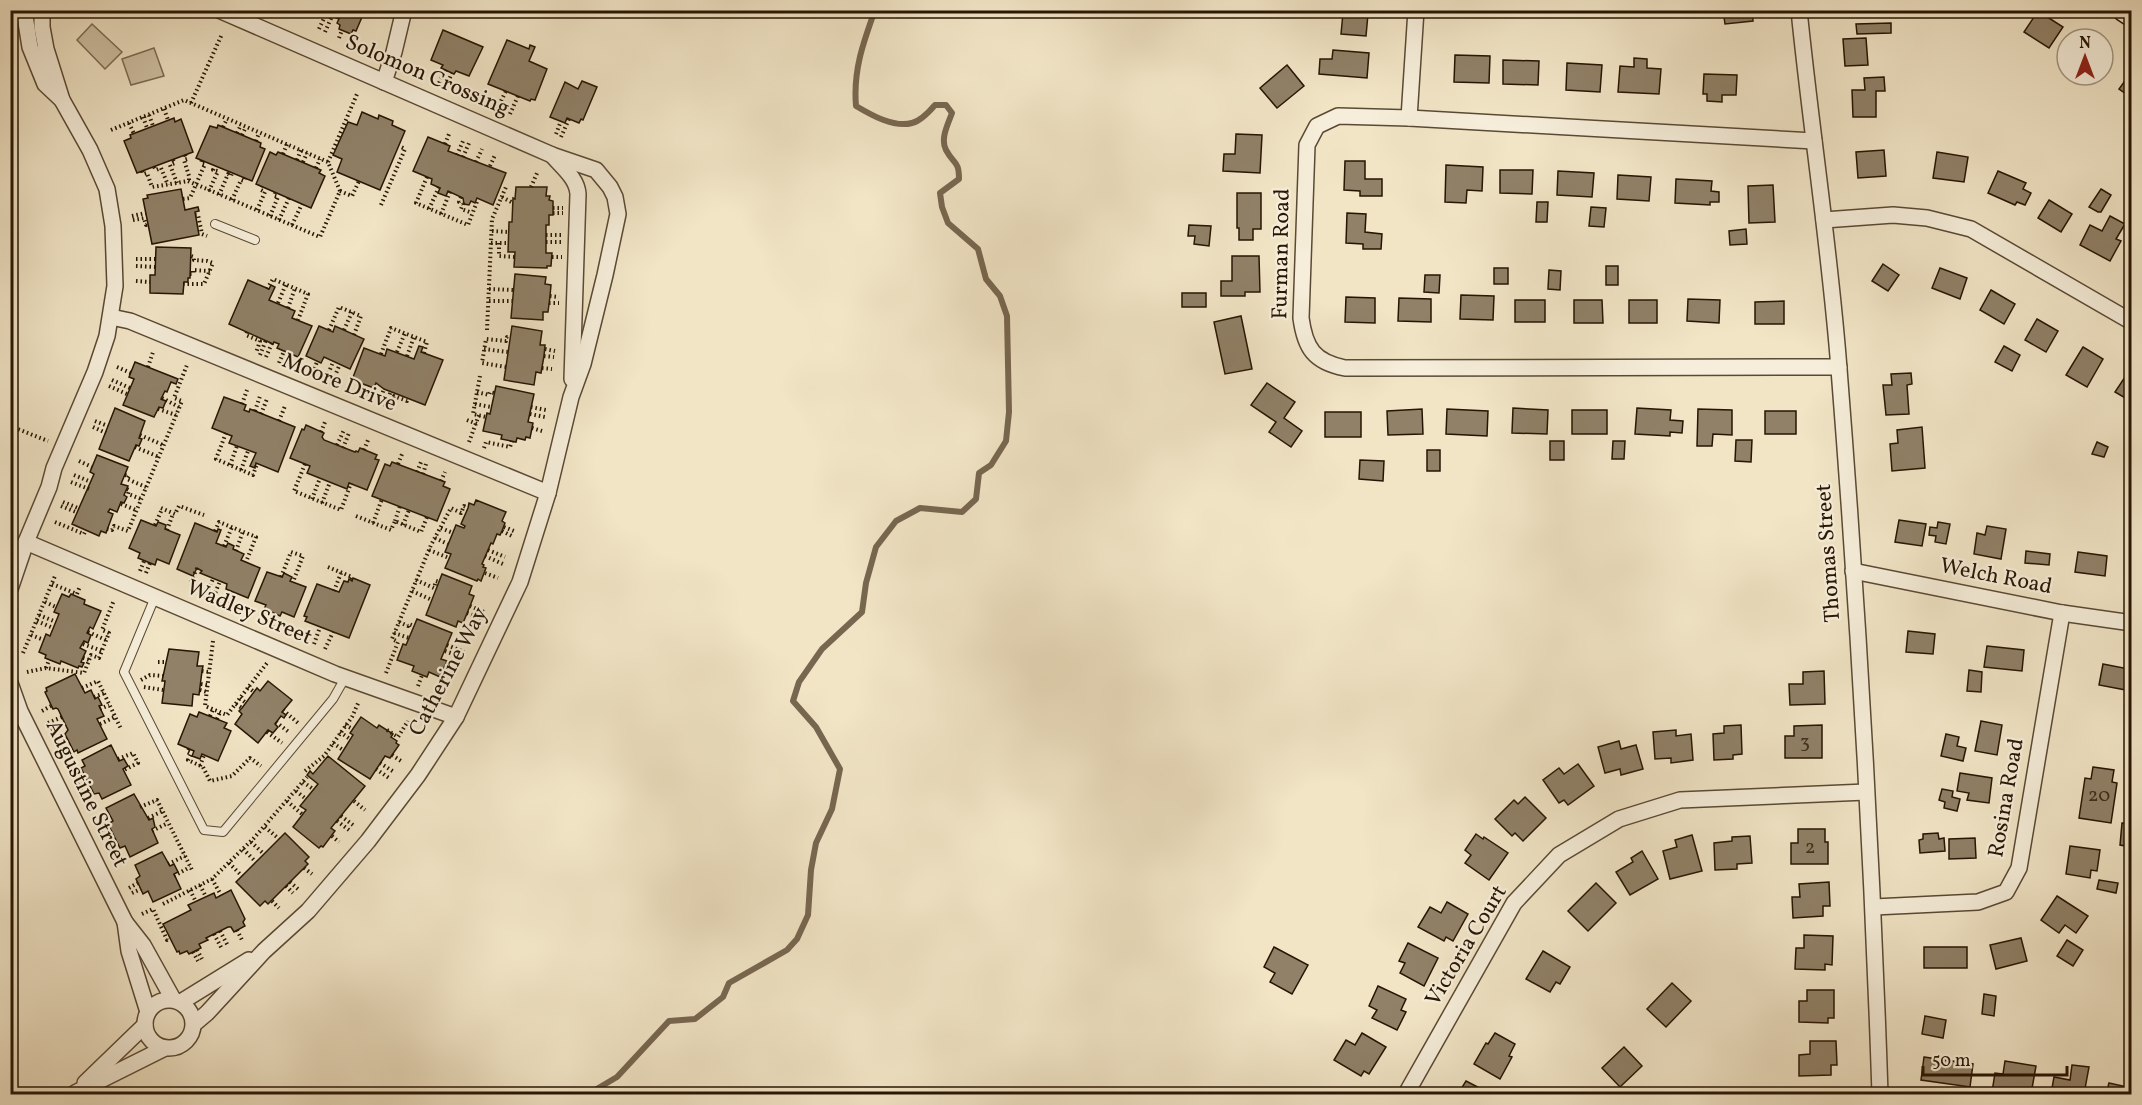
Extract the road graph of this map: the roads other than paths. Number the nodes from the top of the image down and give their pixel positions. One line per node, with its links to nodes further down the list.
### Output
1 (24, 10): 10 (street)
2 (42, 10): 10 (street)
3 (219, 10): 9 (street, Solomon Crossing)
4 (404, 10): 9 (street)
5 (1416, 10): 11 (street)
6 (1799, 10): 12 (street, Thomas Street)
7 (2123, 10): 8 (main road)
8 (2132, 16)
9 (384, 82): 13 (street, Solomon Crossing)
10 (62, 100): 17 (street)
11 (1409, 118): 12 (street, Furman Road); 19 (street, Furman Road)
12 (1814, 141): 14 (street, Thomas Street)
13 (552, 155): 20 (street, Catherine Way); 20 (street, Catherine Way)
14 (1824, 220): 18 (street); 19 (street, Thomas Street)
15 (215, 224): 16 (lane)
16 (255, 240)
17 (111, 317): 21 (street, Moore Drive); 22 (street)
18 (2132, 322)
19 (1839, 367): 23 (street, Thomas Street)
20 (571, 397): 21 (street, Catherine Way)
21 (548, 493): 30 (street, Catherine Way)
22 (26, 542): 24 (street); 25 (street, Wadley Street)
23 (1852, 571): 26 (street, Welch Road); 31 (street, Thomas Street)
24 (10, 589)
25 (155, 597): 28 (street, Wadley Street); 28 (lane)
26 (2062, 613): 27 (street, Welch Road); 32 (street, Rosina Road)
27 (2132, 623)
28 (345, 678): 30 (street, Wadley Street)
29 (10, 683): 33 (street, Augustine Street)
30 (456, 717): 34 (street, Catherine Way)
31 (1866, 792): 32 (street, Thomas Street); 40 (street, Victoria Court)
32 (1874, 907): 41 (street, Thomas Street)
33 (125, 922): 35 (street, Augustine Street); 36 (street, Augustine Street)
34 (264, 951): 35 (street, Catherine Way); 37 (street, Catherine Way)
35 (177, 1001): 36 (street); 37 (street)
36 (146, 1018): 38 (street); 39 (street)
37 (194, 1024): 38 (street)
38 (165, 1048): 39 (street)
39 (74, 1094)
40 (1406, 1095)
41 (1880, 1095)

